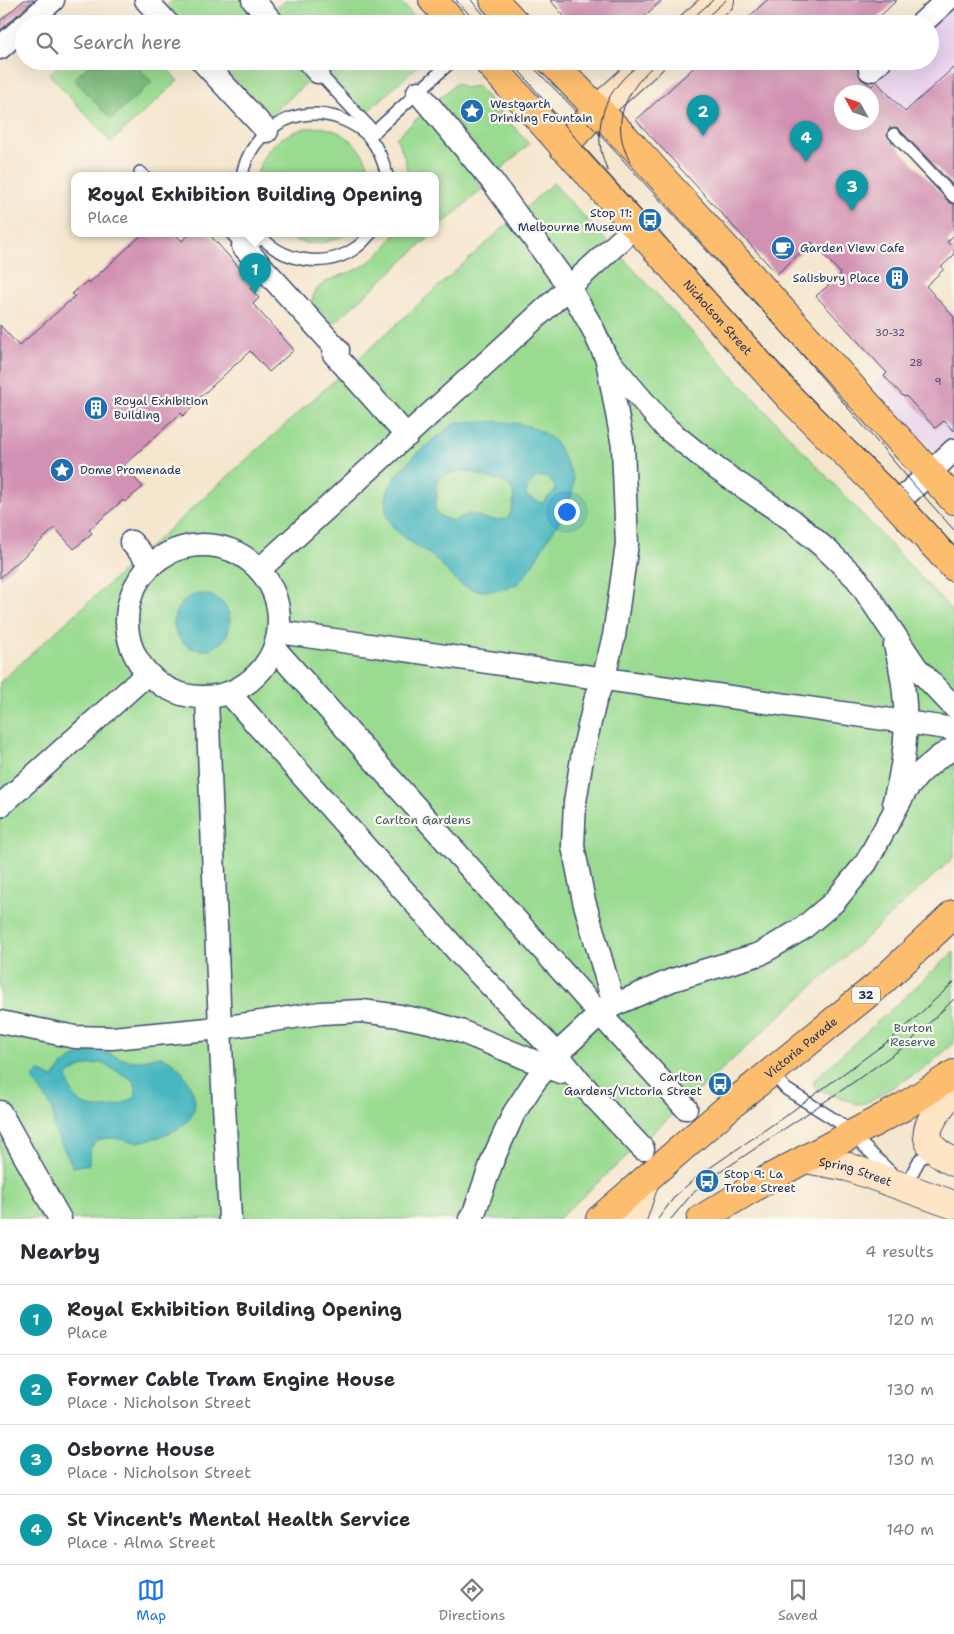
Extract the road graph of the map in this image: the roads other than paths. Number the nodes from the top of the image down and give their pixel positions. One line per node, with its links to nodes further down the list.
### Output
1 (53, 0): 8 (street)
2 (146, 0): 9 (street)
3 (253, 0): 10 (street)
4 (433, 0): 11 (main road)
5 (494, 0): 12 (main road)
6 (720, 0): 13 (street)
7 (947, 0): 14 (street)
8 (37, 15)
9 (160, 15)
10 (266, 15)
11 (446, 15)
12 (508, 15)
13 (703, 15)
14 (931, 15)
15 (15, 34): 16 (street)
16 (0, 48)
17 (210, 70): 25 (street)
18 (316, 70): 26 (lane)
19 (442, 70): 23 (lane)
20 (496, 70): 28 (main road, Nicholson Street)
21 (559, 70): 24 (main road)
22 (641, 70): 24 (street)
23 (418, 92): 26 (lane); 36 (street)
24 (597, 110): 28 (main road); 40 (main road)
25 (267, 131): 26 (lane); 29 (lane)
26 (371, 134): 30 (lane)
27 (894, 134): 31 (lane)
28 (564, 147): 42 (main road, Nicholson Street)
29 (243, 172)
30 (386, 172)
31 (954, 197)
32 (249, 237): 38 (street)
33 (251, 237): 34 (lane)
34 (367, 237)
35 (622, 239): 36 (street)
36 (569, 287): 37 (street); 38 (street)
37 (607, 360): 47 (street); 50 (street)
38 (407, 436): 46 (street)
39 (954, 450): 40 (street)
40 (930, 473): 41 (main road); 42 (street)
41 (954, 500)
42 (896, 504): 45 (main road, Nicholson Street)
43 (131, 542): 44 (street)
44 (151, 564): 46 (street); 49 (street)
45 (954, 567)
46 (260, 569): 48 (street)
47 (892, 634): 53 (street); 54 (street)
48 (277, 640): 50 (street); 51 (street); 60 (street)
49 (147, 674): 52 (street); 57 (street)
50 (603, 680): 54 (street); 60 (street)
51 (229, 693): 52 (street); 63 (street)
52 (207, 698): 62 (street)
53 (954, 707)
54 (905, 722): 55 (street); 58 (street)
55 (954, 730)
56 (954, 748): 58 (street)
57 (0, 806)
58 (887, 823): 60 (street)
59 (954, 914): 64 (main road, Victoria Parade / 32)
60 (607, 1009): 63 (street); 67 (street)
61 (0, 1022): 62 (street)
62 (220, 1028): 63 (street); 77 (street)
63 (551, 1060): 70 (street); 78 (street)
64 (773, 1070): 69 (lane, Spring Street); 73 (main road, Victoria Parade / 32)
65 (954, 1074): 69 (main road)
66 (954, 1088): 71 (street)
67 (686, 1108)
68 (0, 1112): 76 (street)
69 (852, 1135): 72 (main road); 74 (lane, Spring Street)
70 (643, 1149)
71 (945, 1156): 74 (lane)
72 (806, 1159): 74 (street, Spring Street); 81 (main road)
73 (645, 1180): 79 (main road, 32); 80 (street)
74 (905, 1186): 75 (street, Spring Street)
75 (954, 1205)
76 (60, 1219)
77 (230, 1219)
78 (470, 1219)
79 (600, 1219)
80 (632, 1219)
81 (701, 1219)

